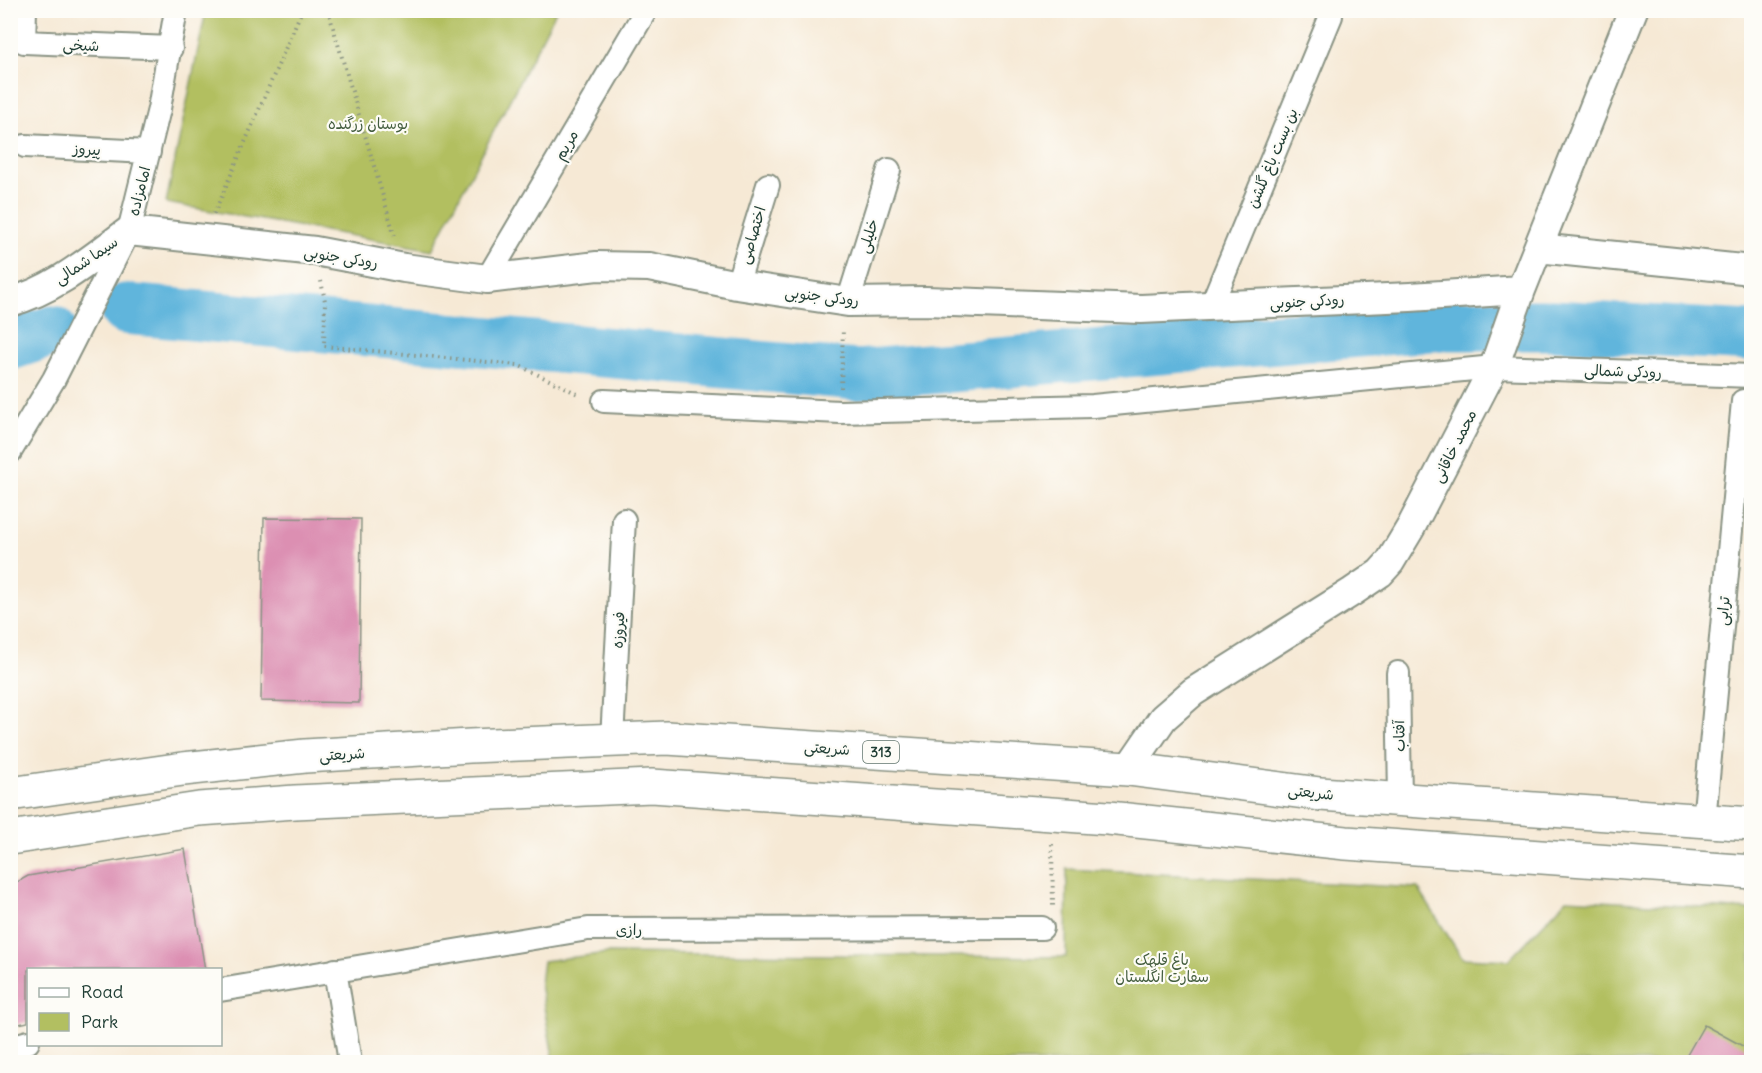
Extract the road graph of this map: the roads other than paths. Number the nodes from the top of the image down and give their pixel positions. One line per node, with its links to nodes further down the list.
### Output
1 (25, 10): 6 (street, شیخی)
2 (176, 10): 6 (street, امامزاده)
3 (646, 10): 14 (street, مریم)
4 (1331, 10): 18 (street, بن بست باغ گلشن)
5 (1633, 10): 12 (street, محمد خاقانی)
6 (171, 48): 8 (street, امامزاده)
7 (25, 146): 8 (street, پیروز)
8 (149, 152): 11 (street, امامزاده)
9 (889, 170): 19 (street, خلیلی)
10 (768, 185): 15 (street, اختصاصی)
11 (129, 231): 14 (street, رودکی جنوبی); 17 (street, سیما شمالی); 24 (street, امامزاده)
12 (1538, 248): 13 (street); 16 (street, محمد خاقانی)
13 (1752, 270)
14 (487, 279): 15 (street, رودکی جنوبی)
15 (737, 285): 19 (street, رودکی جنوبی)
16 (1521, 290): 18 (street, رودکی جنوبی); 20 (street, محمد خاقانی)
17 (10, 302)
18 (1211, 306): 19 (street, رودکی جنوبی)
19 (846, 315)
20 (1494, 367): 21 (street, رودکی شمالی); 22 (street); 28 (street, محمد خاقانی)
21 (1752, 375)
22 (604, 400)
23 (1743, 401): 32 (street, ترابی)
24 (10, 452)
25 (624, 520): 27 (street, فیروزه)
26 (1398, 673): 30 (street, آفتاب)
27 (612, 739): 28 (main road, شریعتی / 313); 29 (main road, شریعتی / 313)
28 (1128, 769): 30 (main road, شریعتی / 313); 31 (main road)
29 (10, 794)
30 (1400, 799): 32 (main road, شریعتی / 313)
31 (1108, 818): 34 (main road); 35 (main road)
32 (1704, 821): 33 (main road, شریعتی / 313)
33 (1752, 824)
34 (10, 838)
35 (1752, 872)
36 (1042, 928): 37 (street, رازی)
37 (335, 970): 38 (street, رازی); 41 (street)
38 (222, 990)
39 (27, 1042): 40 (street)
40 (10, 1047)
41 (350, 1062)

